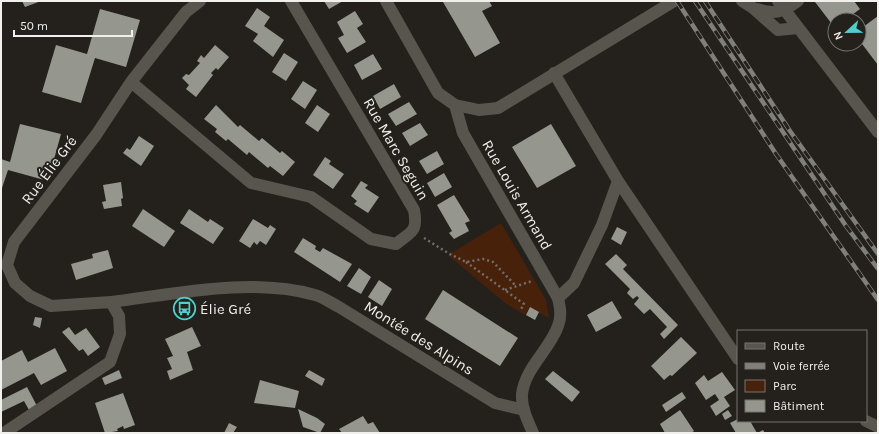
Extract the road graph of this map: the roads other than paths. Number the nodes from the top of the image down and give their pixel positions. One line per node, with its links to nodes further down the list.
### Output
1 (200, 1): 11 (street, Rue Élie Gré)
2 (291, 1): 11 (street, Rue Marc Seguin)
3 (386, 1): 12 (street)
4 (674, 1): 10 (street)
5 (742, 1): 8 (street)
6 (798, 1): 7 (street)
7 (782, 6): 8 (street); 9 (street)
8 (753, 8): 9 (street)
9 (798, 28): 13 (street)
10 (554, 73): 12 (street); 14 (street)
11 (132, 82): 16 (street, Rue Élie Gré)
12 (455, 105): 15 (street, Rue Louis Armand)
13 (878, 132)
14 (618, 180): 15 (street); 17 (street)
15 (558, 298): 18 (street)
16 (111, 302): 18 (street, Montée des Alpins); 21 (street)
17 (737, 358)
18 (524, 410): 22 (street)
19 (867, 422): 20 (street)
20 (878, 427)
21 (4, 433)
22 (533, 433)

